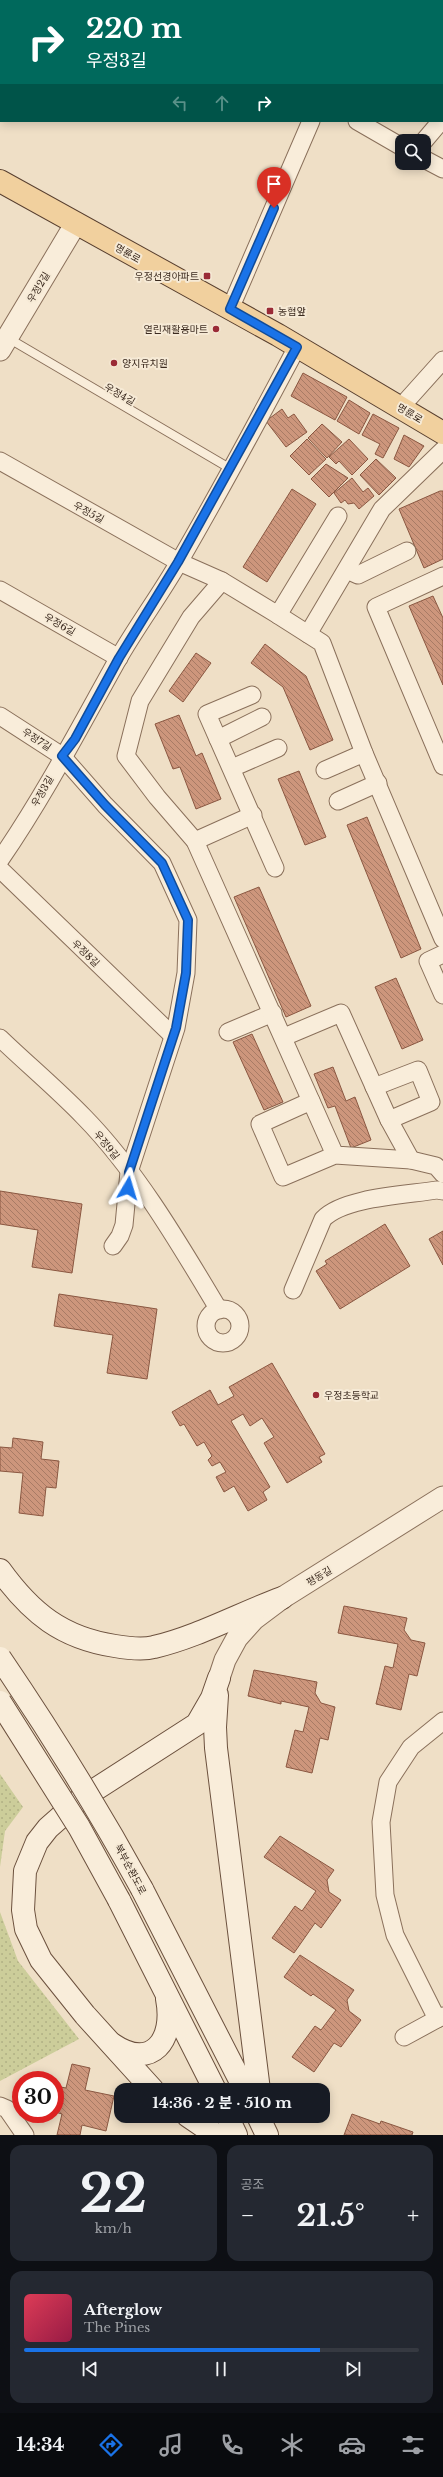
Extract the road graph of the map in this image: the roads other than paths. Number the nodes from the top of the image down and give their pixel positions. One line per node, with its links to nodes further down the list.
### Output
1 (311, 122): 10 (street)
2 (358, 122): 5 (street)
3 (440, 122): 4 (street)
4 (430, 134)
5 (395, 143)
6 (431, 163): 7 (street)
7 (443, 169)
8 (0, 181): 9 (main road, 명륜로)
9 (76, 224): 10 (main road, 명륜로); 11 (street, 우정2길)
10 (230, 309): 12 (main road, 명륜로)
11 (2, 341): 18 (lane, 우정4길)
12 (297, 347): 14 (main road, 명륜로); 18 (street, 우정3길)
13 (443, 360): 14 (street)
14 (400, 408): 15 (main road, 명륜로)
15 (443, 433)
16 (443, 450): 22 (street)
17 (0, 461): 21 (street, 우정5길)
18 (231, 469): 21 (street, 우정3길)
19 (338, 516): 26 (street)
20 (407, 551): 22 (street)
21 (178, 562): 24 (street, 우정5길); 28 (street, 우정3길)
22 (347, 570): 27 (street)
23 (443, 576): 36 (street)
24 (222, 581): 26 (street, 우정5길); 42 (street)
25 (0, 590): 28 (street, 우정6길)
26 (278, 615): 27 (street, 우정5길)
27 (308, 634): 34 (street, 우정5길)
28 (119, 658): 35 (street, 우정3길)
29 (252, 695): 32 (street)
30 (0, 716): 35 (street, 우정7길)
31 (262, 717): 32 (street)
32 (218, 739): 37 (street)
33 (278, 748): 37 (street)
34 (364, 753): 38 (street); 39 (street, 우정5길)
35 (62, 756): 43 (street, 우정3길); 51 (street, 우정7길)
36 (443, 766)
37 (232, 768): 41 (street)
38 (325, 770)
39 (378, 783): 40 (street); 46 (street, 우정5길)
40 (338, 801)
41 (252, 815): 42 (street); 44 (street)
42 (195, 841): 49 (street)
43 (0, 860)
44 (275, 868)
45 (0, 869): 51 (street, 우정8길)
46 (443, 939)
47 (443, 954): 48 (street)
48 (443, 995)
49 (273, 1013): 50 (street); 52 (street)
50 (228, 1032)
51 (173, 1036): 60 (street, 우정7길)
52 (284, 1037): 54 (street); 55 (street)
53 (0, 1038): 60 (street, 우정9길)
54 (374, 1087): 56 (street); 56 (street)
55 (312, 1101): 57 (street); 57 (street)
56 (389, 1120): 58 (street)
57 (335, 1154): 58 (street)
58 (410, 1160): 59 (street)
59 (441, 1169)
60 (129, 1172): 62 (street, 우정7길); 64 (street, 우정9길)
61 (443, 1191): 63 (street)
62 (113, 1246)
63 (293, 1290)
64 (219, 1310)
65 (443, 1497): 67 (street, 평동길)
66 (0, 1570): 67 (main road)
67 (282, 1598): 69 (street, 평동길)
68 (0, 1658): 78 (main road, 북부순환도로, bridge)
69 (219, 1678): 75 (main road); 79 (main road)
70 (0, 1702): 72 (main road, bridge)
71 (443, 1721): 73 (street)
72 (165, 1989): 75 (main road); 77 (main road)
73 (440, 2017): 74 (street)
74 (404, 2037)
75 (106, 2040): 76 (main road)
76 (146, 2083)
77 (212, 2083)
78 (241, 2083)
79 (258, 2083)
80 (0, 2106): 85 (street)
81 (198, 2123): 86 (main road)
82 (230, 2123): 87 (main road)
83 (262, 2123): 88 (main road)
84 (267, 2123): 89 (main road)
85 (25, 2135)
86 (216, 2135)
87 (236, 2135)
88 (268, 2135)
89 (271, 2135)

